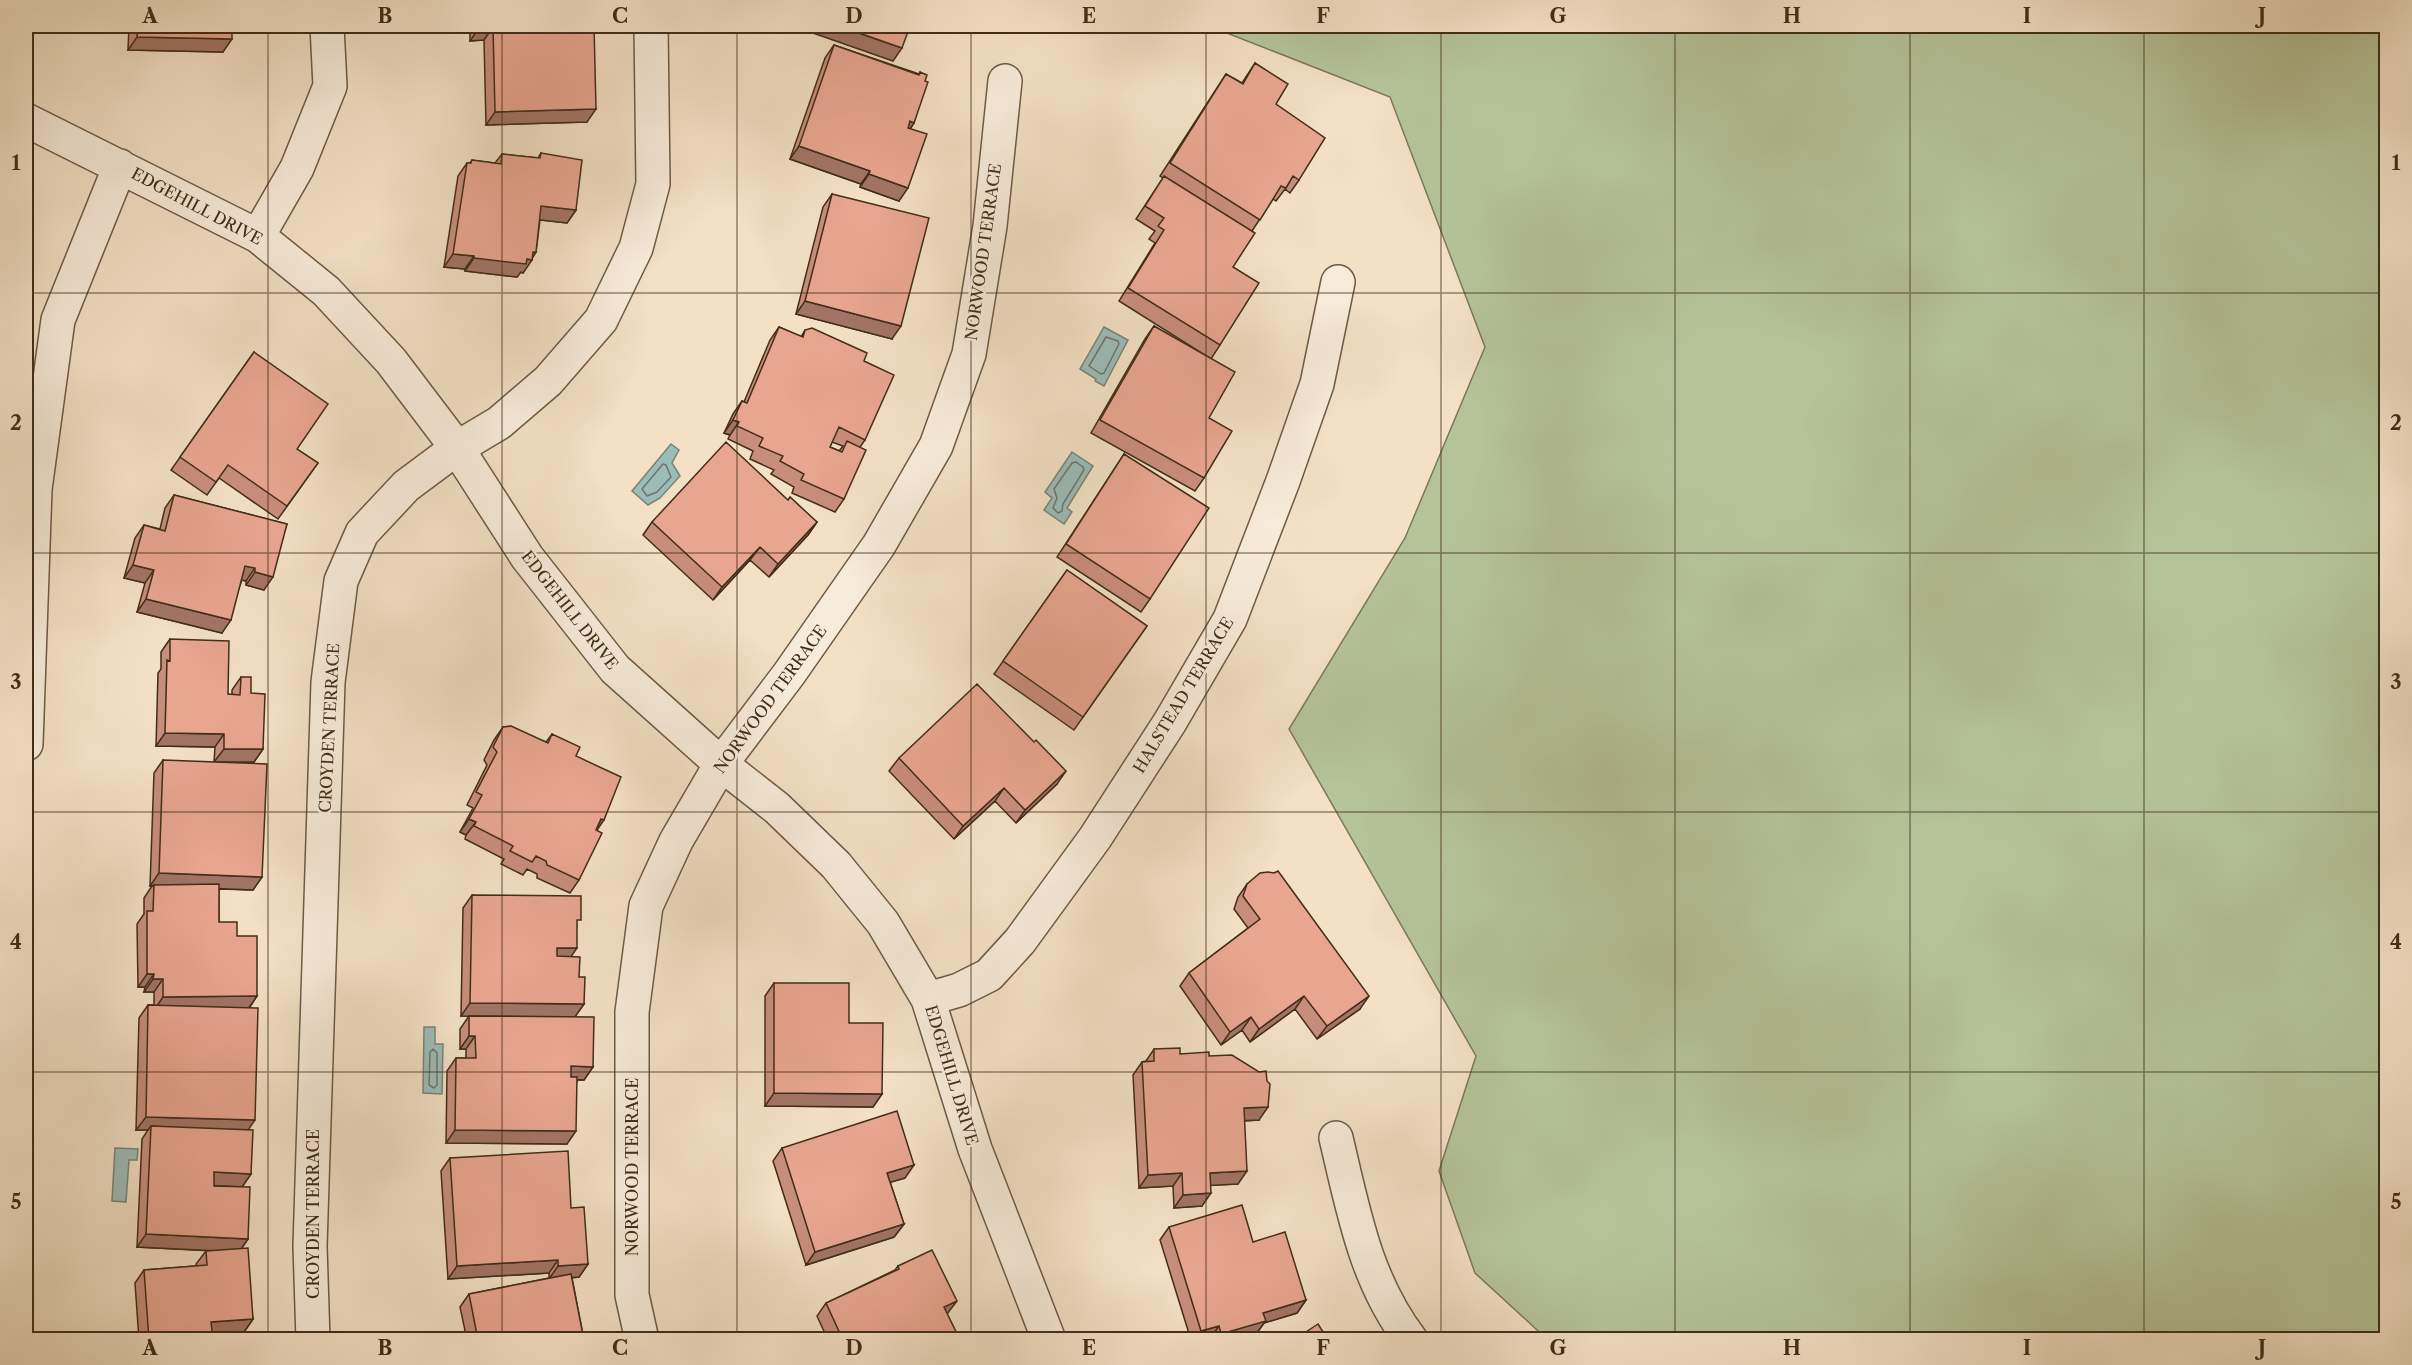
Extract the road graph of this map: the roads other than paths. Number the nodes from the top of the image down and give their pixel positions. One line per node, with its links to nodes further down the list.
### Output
1 (327, 26): 6 (street)
2 (651, 26): 8 (street, CROYDEN TERRACE)
3 (1005, 81): 10 (street, NORWOOD TERRACE)
4 (26, 120): 5 (street, EDGEHILL DRIVE)
5 (120, 165): 6 (street, EDGEHILL DRIVE); 9 (street)
6 (258, 236): 8 (street, EDGEHILL DRIVE)
7 (1338, 282): 11 (street, HALSTEAD TERRACE)
8 (457, 448): 10 (street, EDGEHILL DRIVE); 13 (street, CROYDEN TERRACE)
9 (26, 744)
10 (721, 764): 11 (street, EDGEHILL DRIVE); 14 (street, NORWOOD TERRACE)
11 (928, 999): 15 (street, EDGEHILL DRIVE)
12 (1336, 1138): 16 (street)
13 (313, 1340)
14 (642, 1340)
15 (1049, 1340)
16 (1411, 1340)

